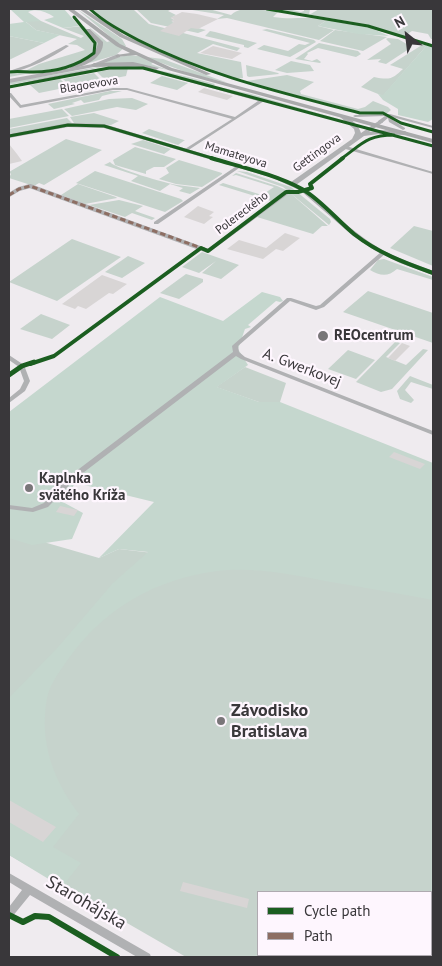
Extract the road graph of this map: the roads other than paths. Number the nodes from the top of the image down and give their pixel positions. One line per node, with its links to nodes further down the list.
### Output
1 (70, 9): 5 (main road)
2 (75, 9): 6 (main road)
3 (82, 9): 7 (main road)
4 (267, 9): 9 (street)
5 (89, 25): 6 (main road); 13 (main road)
6 (98, 31): 15 (main road)
7 (122, 36): 10 (main road); 11 (main road)
8 (67, 46): 14 (street)
9 (433, 46)
10 (118, 56): 11 (main road); 12 (street); 13 (street)
11 (175, 60): 21 (main road)
12 (94, 65): 15 (main road); 16 (street)
13 (72, 67): 16 (street)
14 (9, 72)
15 (186, 74): 20 (main road)
16 (9, 80)
17 (9, 87): 22 (street, Blagoevova)
18 (9, 94): 22 (street, Blagoevova)
19 (389, 115): 21 (street); 23 (street); 24 (street); 25 (street)
20 (342, 116): 23 (main road); 28 (street)
21 (355, 116): 23 (main road)
22 (235, 118): 31 (street)
23 (378, 124): 25 (main road); 28 (street, Gettingova)
24 (433, 126)
25 (404, 131): 27 (main road); 28 (street); 29 (main road)
26 (9, 136): 31 (street, Mamateyova)
27 (433, 137)
28 (357, 138): 30 (street, Gettingova)
29 (433, 141)
30 (344, 147): 33 (street); 34 (street, Gettingova)
31 (187, 150): 32 (street, Mamateyova)
32 (240, 166): 34 (street, Mamateyova); 37 (street)
33 (433, 173)
34 (293, 184): 38 (street, Mamateyova)
35 (289, 191): 36 (street, Polereckého)
36 (9, 195)
37 (156, 223)
38 (383, 253): 39 (street, Mamateyova); 40 (street, A. Gwerkovej)
39 (433, 273)
40 (236, 353): 43 (street, A. Gwerkovej); 44 (street)
41 (9, 357): 42 (street)
42 (9, 401)
43 (433, 432)
44 (9, 507)
45 (9, 876): 46 (street, Starohájska)
46 (30, 889): 47 (street); 48 (street, Starohájska)
47 (9, 914)
48 (146, 957)

